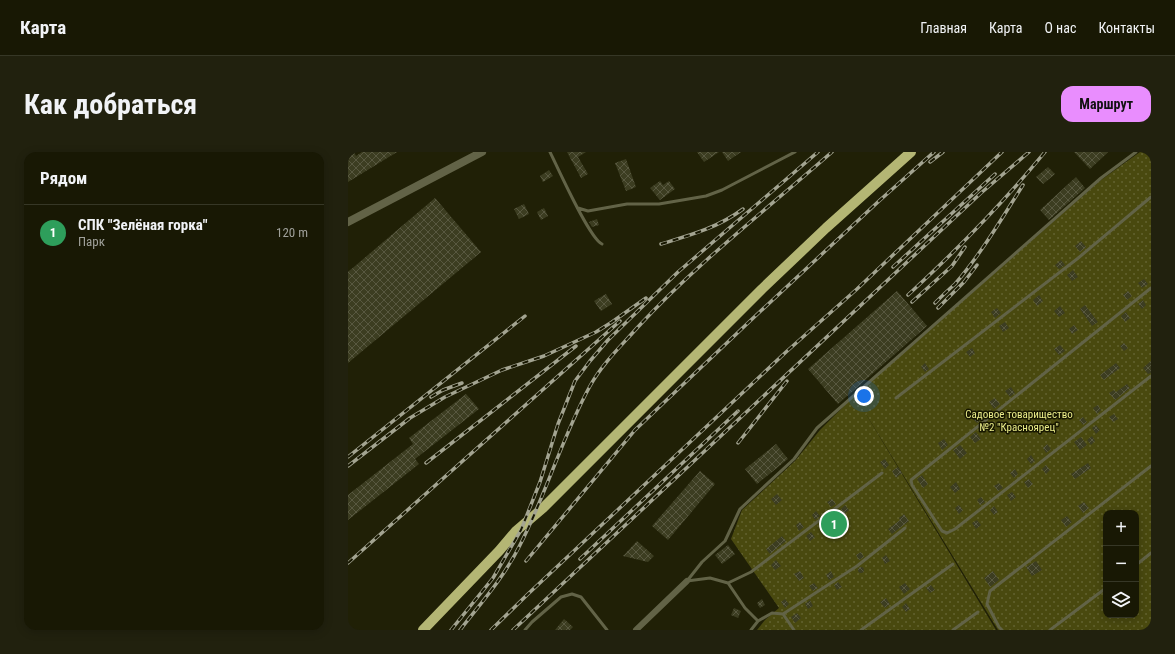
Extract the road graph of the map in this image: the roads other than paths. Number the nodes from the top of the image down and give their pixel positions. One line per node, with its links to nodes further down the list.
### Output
1 (482, 152): 8 (street)
2 (550, 152): 7 (lane)
3 (795, 152): 7 (lane)
4 (911, 152): 25 (highway)
5 (1136, 152): 19 (lane)
6 (1151, 197): 12 (lane)
7 (578, 208): 9 (lane)
8 (348, 222)
9 (602, 244)
10 (1151, 288): 11 (lane)
11 (1151, 376)
12 (896, 398)
13 (1151, 466): 33 (lane)
14 (882, 473): 20 (lane)
15 (906, 528): 23 (lane)
16 (1151, 553): 17 (lane)
17 (1139, 563)
18 (953, 564): 31 (lane)
19 (687, 581): 20 (lane); 28 (street)
20 (728, 583): 24 (lane)
21 (1103, 590): 34 (lane)
22 (978, 612): 32 (lane)
23 (783, 614): 24 (lane); 30 (lane)
24 (758, 621): 29 (lane)
25 (423, 630)
26 (525, 630): 27 (lane)
27 (607, 630)
28 (636, 630)
29 (751, 630)
30 (794, 630)
31 (861, 630)
32 (953, 630)
33 (1002, 630)
34 (1050, 630)

